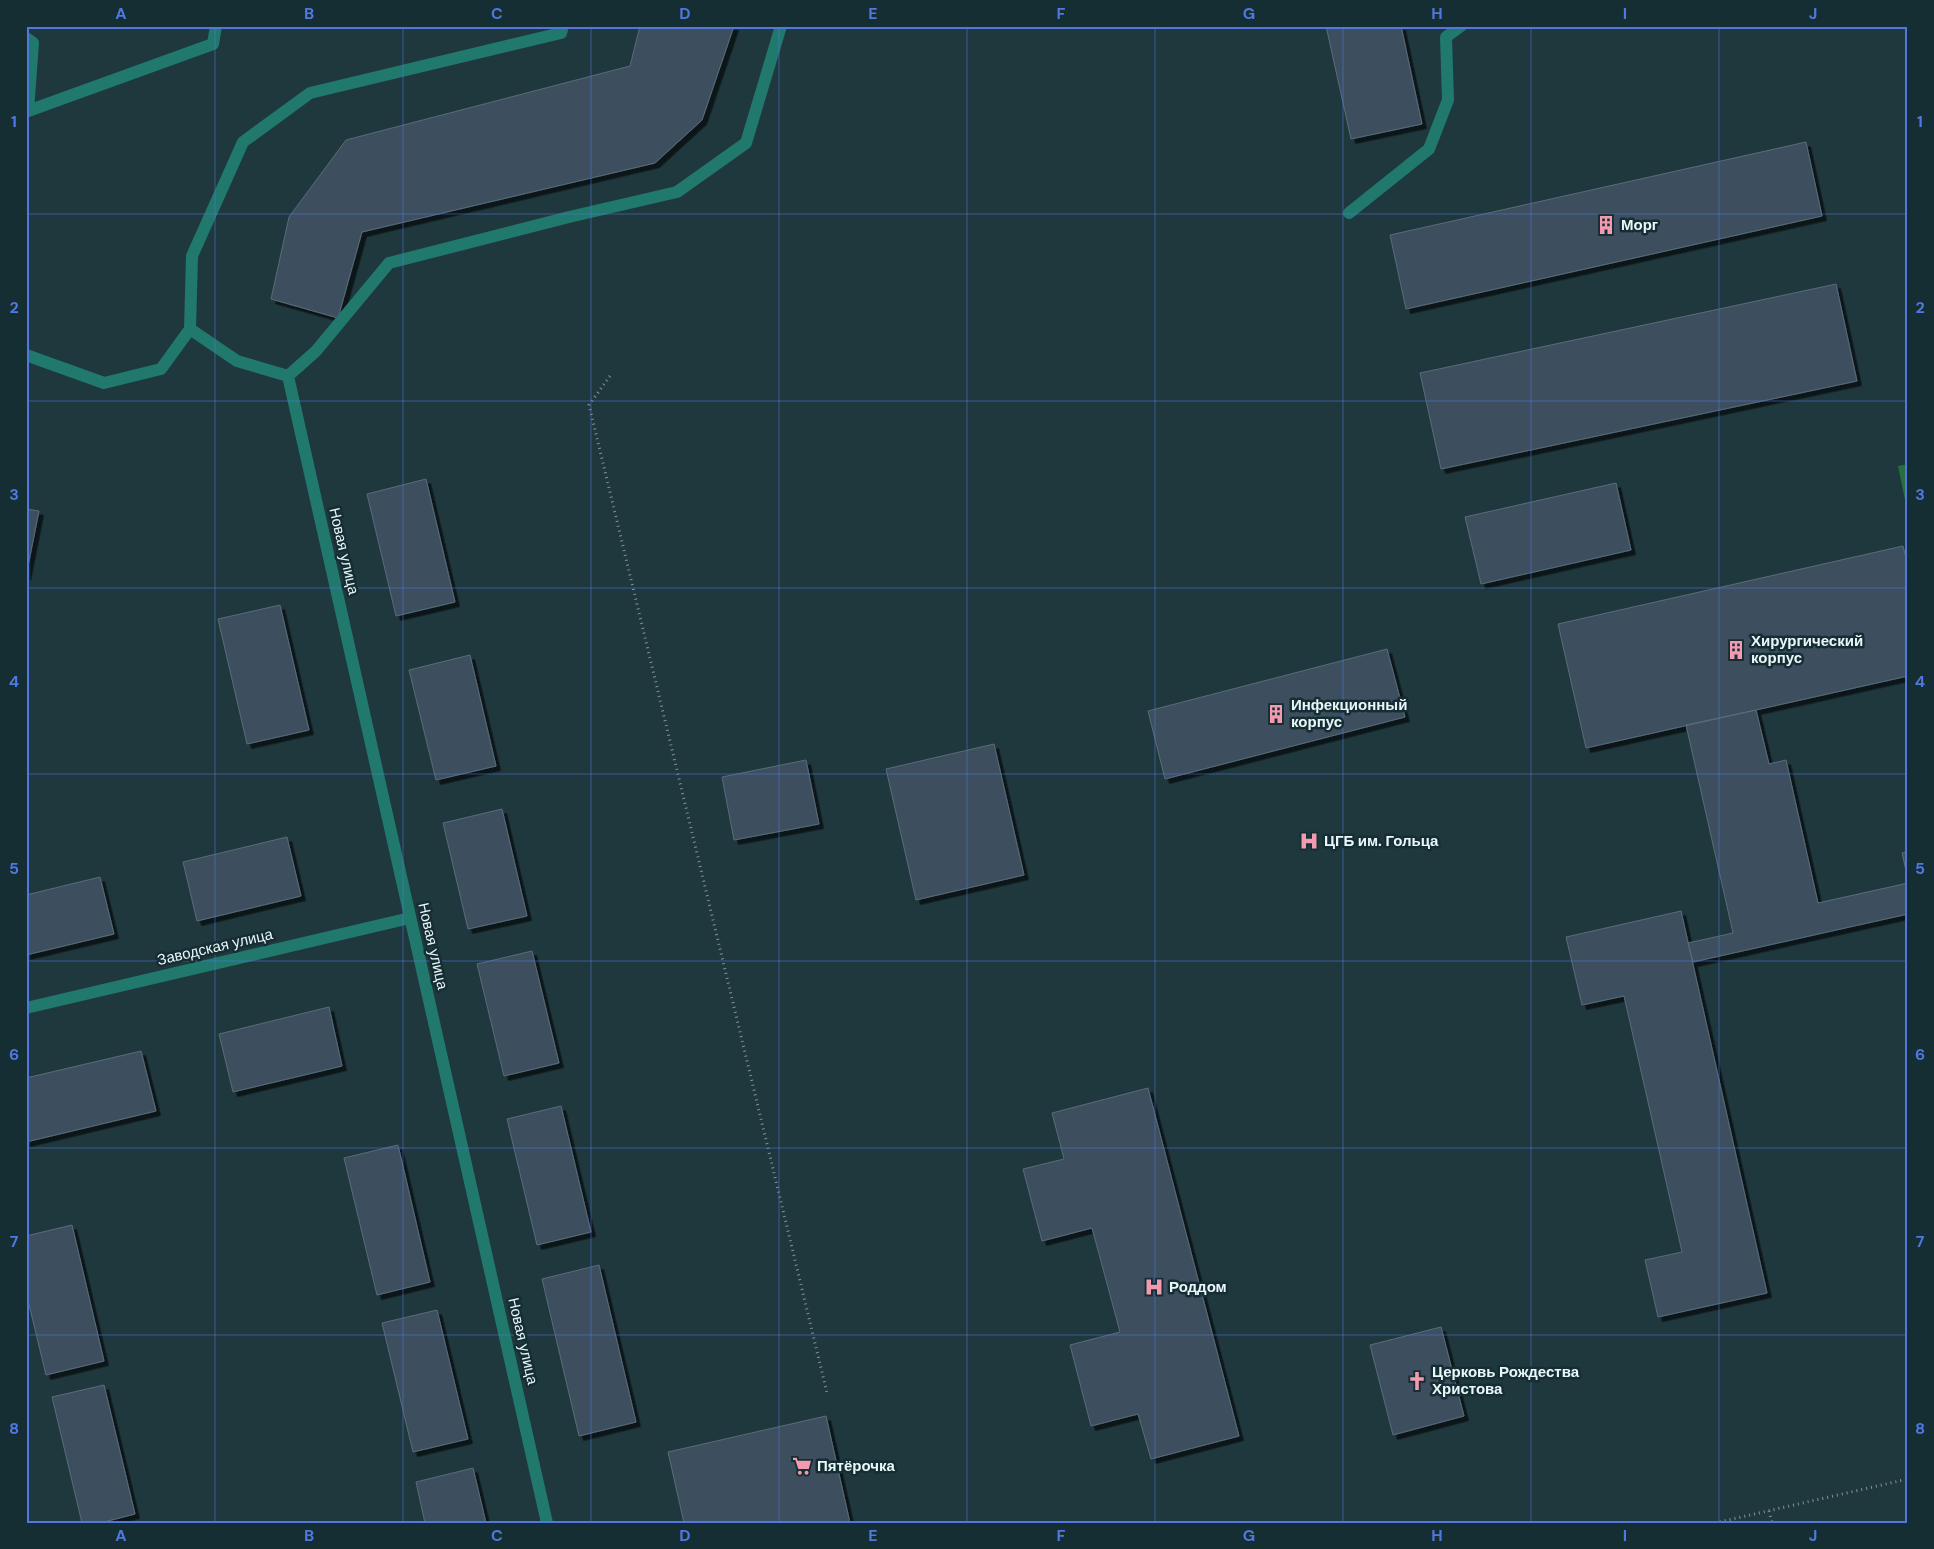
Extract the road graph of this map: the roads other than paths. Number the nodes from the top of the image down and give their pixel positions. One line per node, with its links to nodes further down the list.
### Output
1 (216, 26): 6 (street)
2 (563, 26): 8 (street)
3 (782, 26): 10 (street)
4 (1461, 26): 7 (street)
5 (26, 38): 6 (street)
6 (27, 113)
7 (1349, 212)
8 (190, 329): 9 (street); 10 (street)
9 (26, 355)
10 (288, 376): 11 (street, Новая улица)
11 (410, 918): 12 (street, Заводская улица); 13 (street, Новая улица)
12 (26, 1008)
13 (547, 1523)

